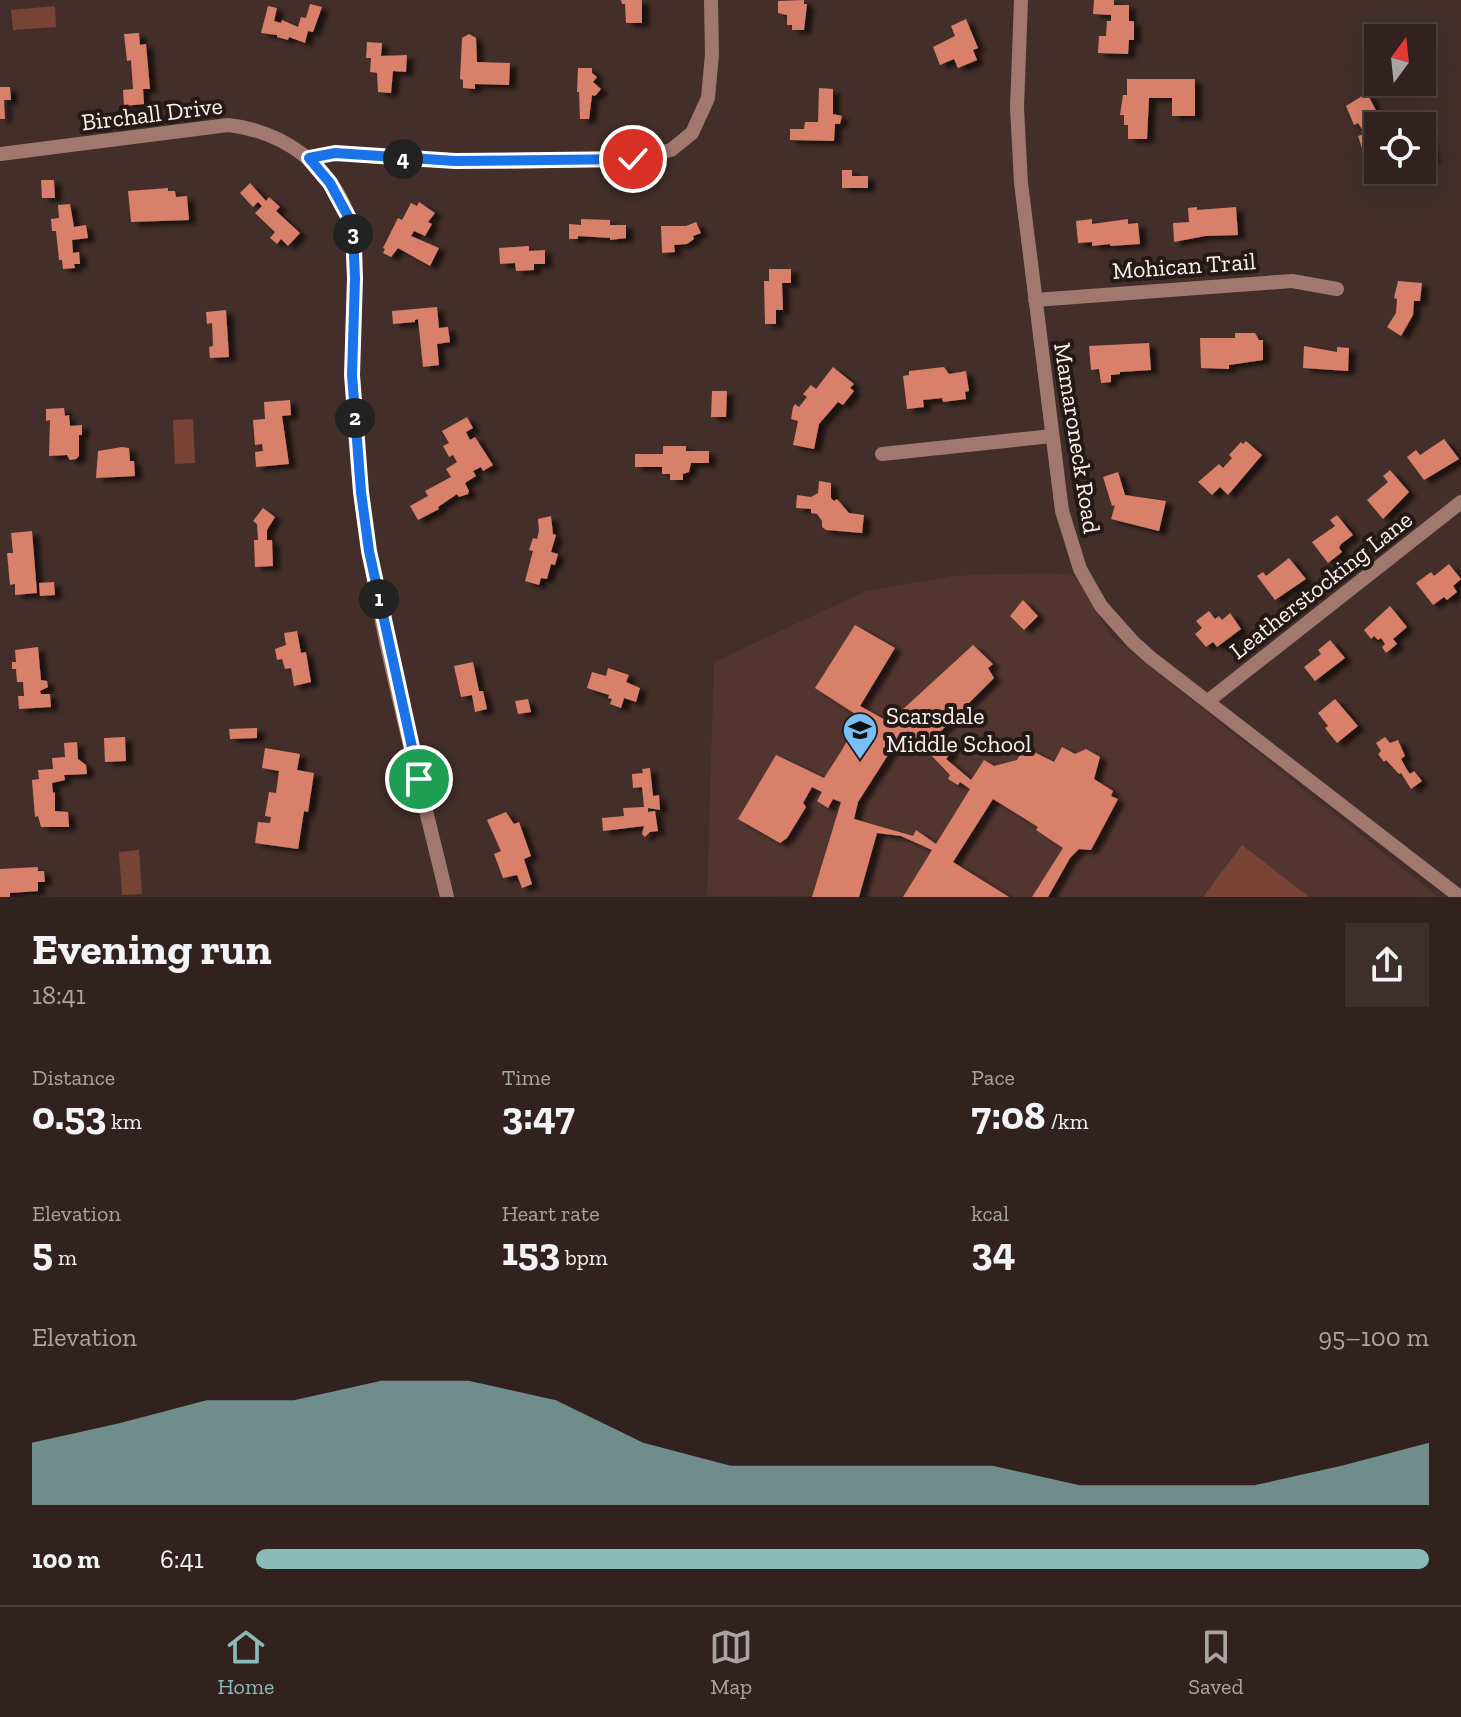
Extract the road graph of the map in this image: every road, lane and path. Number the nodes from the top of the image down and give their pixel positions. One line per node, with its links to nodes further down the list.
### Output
1 (711, 0): 4 (street)
2 (1021, 0): 6 (street, Mamaroneck Road)
3 (0, 154): 4 (street, Birchall Drive)
4 (309, 158): 12 (street, Birchall Drive)
5 (1337, 289): 6 (street, Mohican Trail)
6 (1035, 300): 7 (street, Mamaroneck Road)
7 (1052, 436): 8 (street); 10 (street, Mamaroneck Road)
8 (882, 454)
9 (1461, 502): 10 (street, Leatherstocking Lane)
10 (1208, 701): 11 (street, Mamaroneck Road)
11 (1460, 896)
12 (447, 897)

